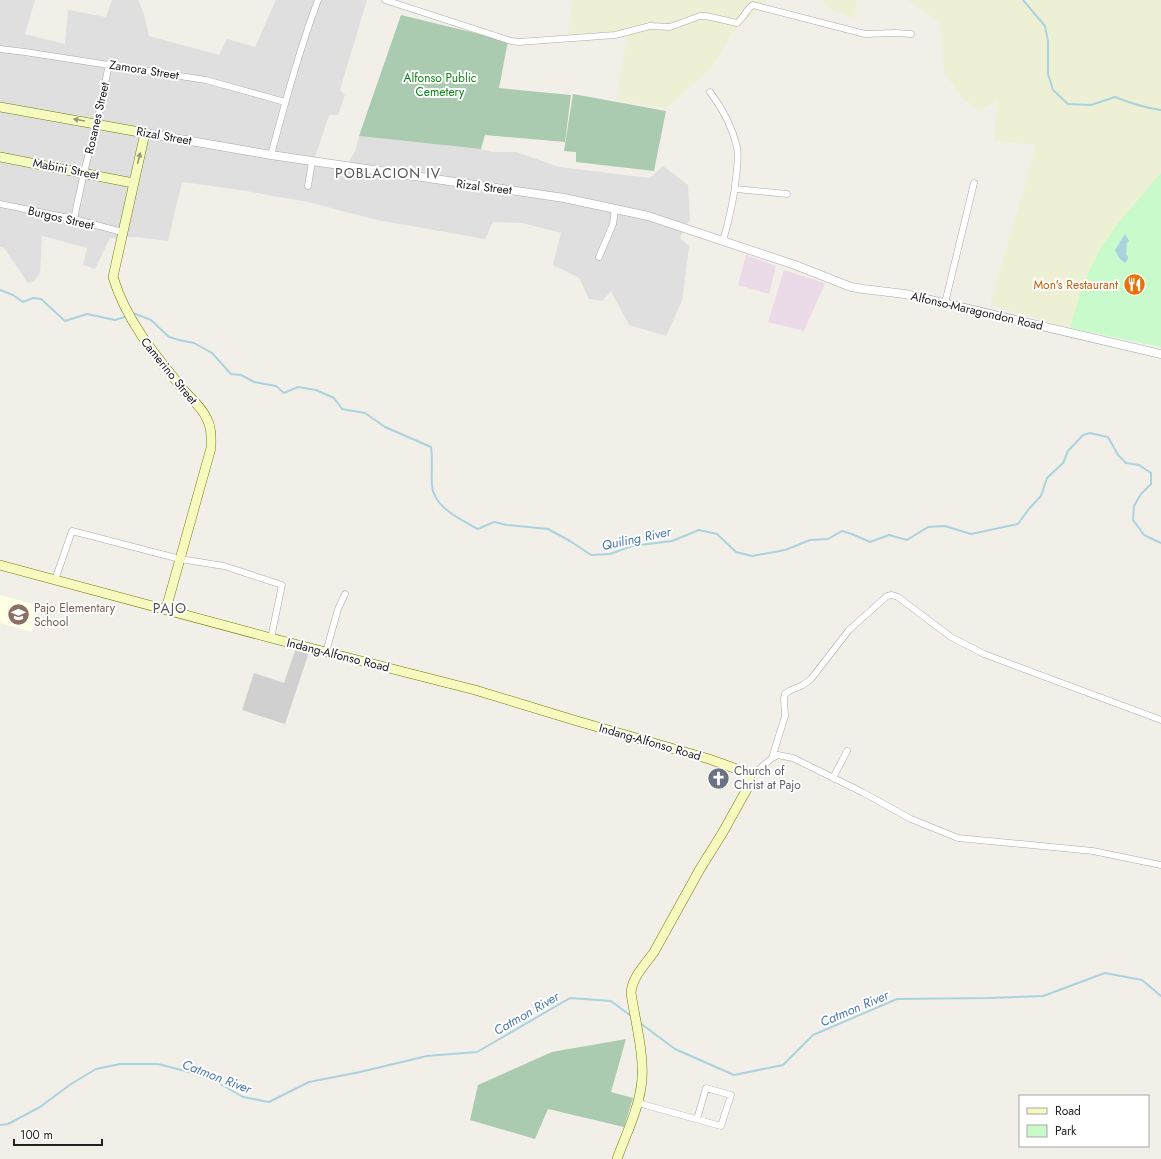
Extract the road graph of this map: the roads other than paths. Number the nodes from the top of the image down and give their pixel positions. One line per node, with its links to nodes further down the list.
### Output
1 (318, 0): 7 (street)
2 (385, 0): 3 (street)
3 (911, 34)
4 (0, 49): 5 (street, Zamora Street)
5 (109, 64): 7 (street, Zamora Street); 9 (street, Rosanes Street)
6 (710, 92): 18 (street)
7 (285, 102): 11 (street)
8 (0, 107): 9 (main road, Rizal Street, one-way to 8)
9 (97, 124): 10 (main road, Rizal Street); 14 (street, Rosanes Street)
10 (145, 133): 11 (street, Rizal Street); 15 (main road, Camerino Street, one-way to 10)
11 (271, 156): 13 (street, Rizal Street)
12 (0, 157): 14 (main road, Mabini Street)
13 (312, 162): 17 (street); 21 (street, Rizal Street)
14 (84, 172): 15 (main road, Mabini Street); 22 (street, Rosanes Street)
15 (133, 183): 23 (main road, Camerino Street)
16 (974, 183): 27 (street)
17 (308, 186)
18 (736, 189): 19 (street); 24 (street)
19 (787, 194)
20 (0, 204): 22 (street, Burgos Street)
21 (615, 209): 24 (street, Rizal Street); 25 (street)
22 (74, 219): 23 (street, Burgos Street)
23 (122, 232): 29 (main road, Camerino Street)
24 (723, 241): 26 (street, Rizal Street)
25 (599, 257)
26 (795, 265): 27 (street, Alfonso-Maragondon Road)
27 (945, 303): 28 (street, Alfonso-Maragondon Road)
28 (1161, 354)
29 (180, 559): 31 (street); 33 (main road, Camerino Street); 34 (street)
30 (0, 565): 31 (main road, Indang-Alfonso Road)
31 (55, 580): 33 (main road, Indang-Alfonso Road)
32 (345, 594): 35 (street)
33 (166, 609): 34 (main road, Indang-Alfonso Road)
34 (271, 638): 35 (main road, Indang-Alfonso Road)
35 (326, 652): 39 (main road, Indang-Alfonso Road)
36 (1161, 720): 38 (street)
37 (847, 751): 40 (street)
38 (772, 758): 39 (street); 40 (street)
39 (750, 778): 42 (main road)
40 (833, 778): 41 (street)
41 (1161, 865)
42 (638, 1103): 43 (street); 44 (main road)
43 (697, 1119): 43 (street)
44 (617, 1159)

